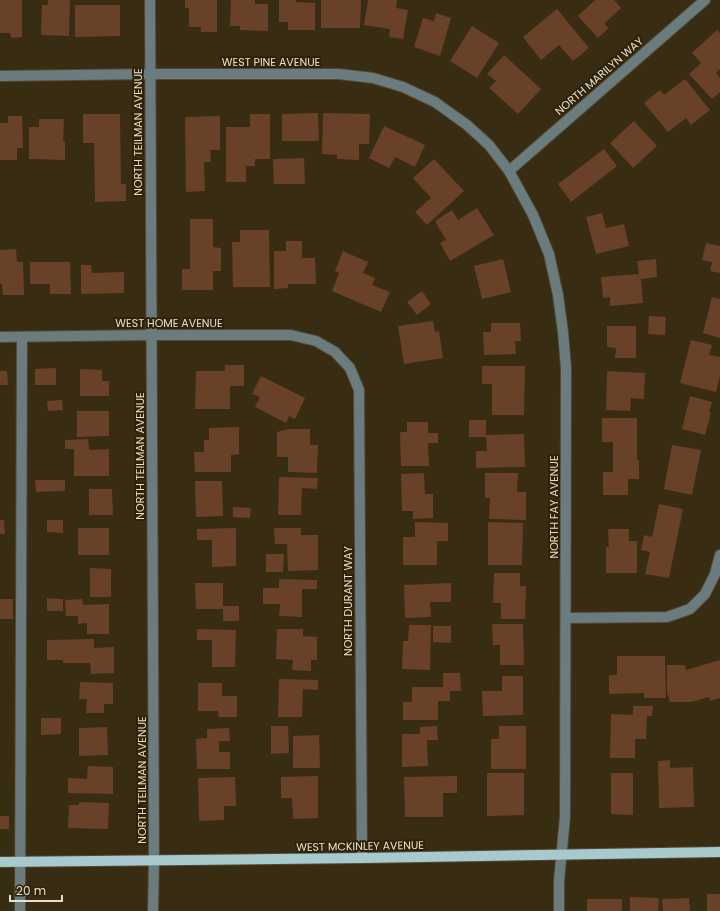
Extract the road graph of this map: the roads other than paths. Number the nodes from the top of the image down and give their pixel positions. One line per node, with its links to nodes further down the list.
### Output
1 (150, 0): 3 (street, NORTH TEILMAN AVENUE)
2 (705, 0): 5 (street, NORTH MARILYN WAY)
3 (150, 74): 4 (street, WEST PINE AVENUE); 5 (street, WEST PINE AVENUE); 6 (street, NORTH TEILMAN AVENUE)
4 (0, 76)
5 (509, 171): 11 (street, NORTH FAY AVENUE)
6 (151, 335): 7 (street, WEST HOME AVENUE); 9 (street, WEST HOME AVENUE); 15 (street, NORTH TEILMAN AVENUE)
7 (22, 337): 8 (street, WEST HOME AVENUE); 17 (street)
8 (0, 338)
9 (335, 352): 14 (street, NORTH DURANT WAY)
10 (720, 555): 11 (street)
11 (566, 618): 13 (street, NORTH FAY AVENUE)
12 (720, 852): 13 (main road, WEST MCKINLEY AVENUE)
13 (562, 854): 14 (main road, WEST MCKINLEY AVENUE); 20 (street, NORTH FAY AVENUE)
14 (362, 858): 15 (main road, WEST MCKINLEY AVENUE)
15 (154, 860): 17 (main road, WEST MCKINLEY AVENUE); 19 (street, NORTH TEILMAN AVENUE)
16 (0, 862): 17 (main road, WEST MCKINLEY AVENUE)
17 (20, 862): 18 (street)
18 (20, 911)
19 (153, 911)
20 (559, 911)

